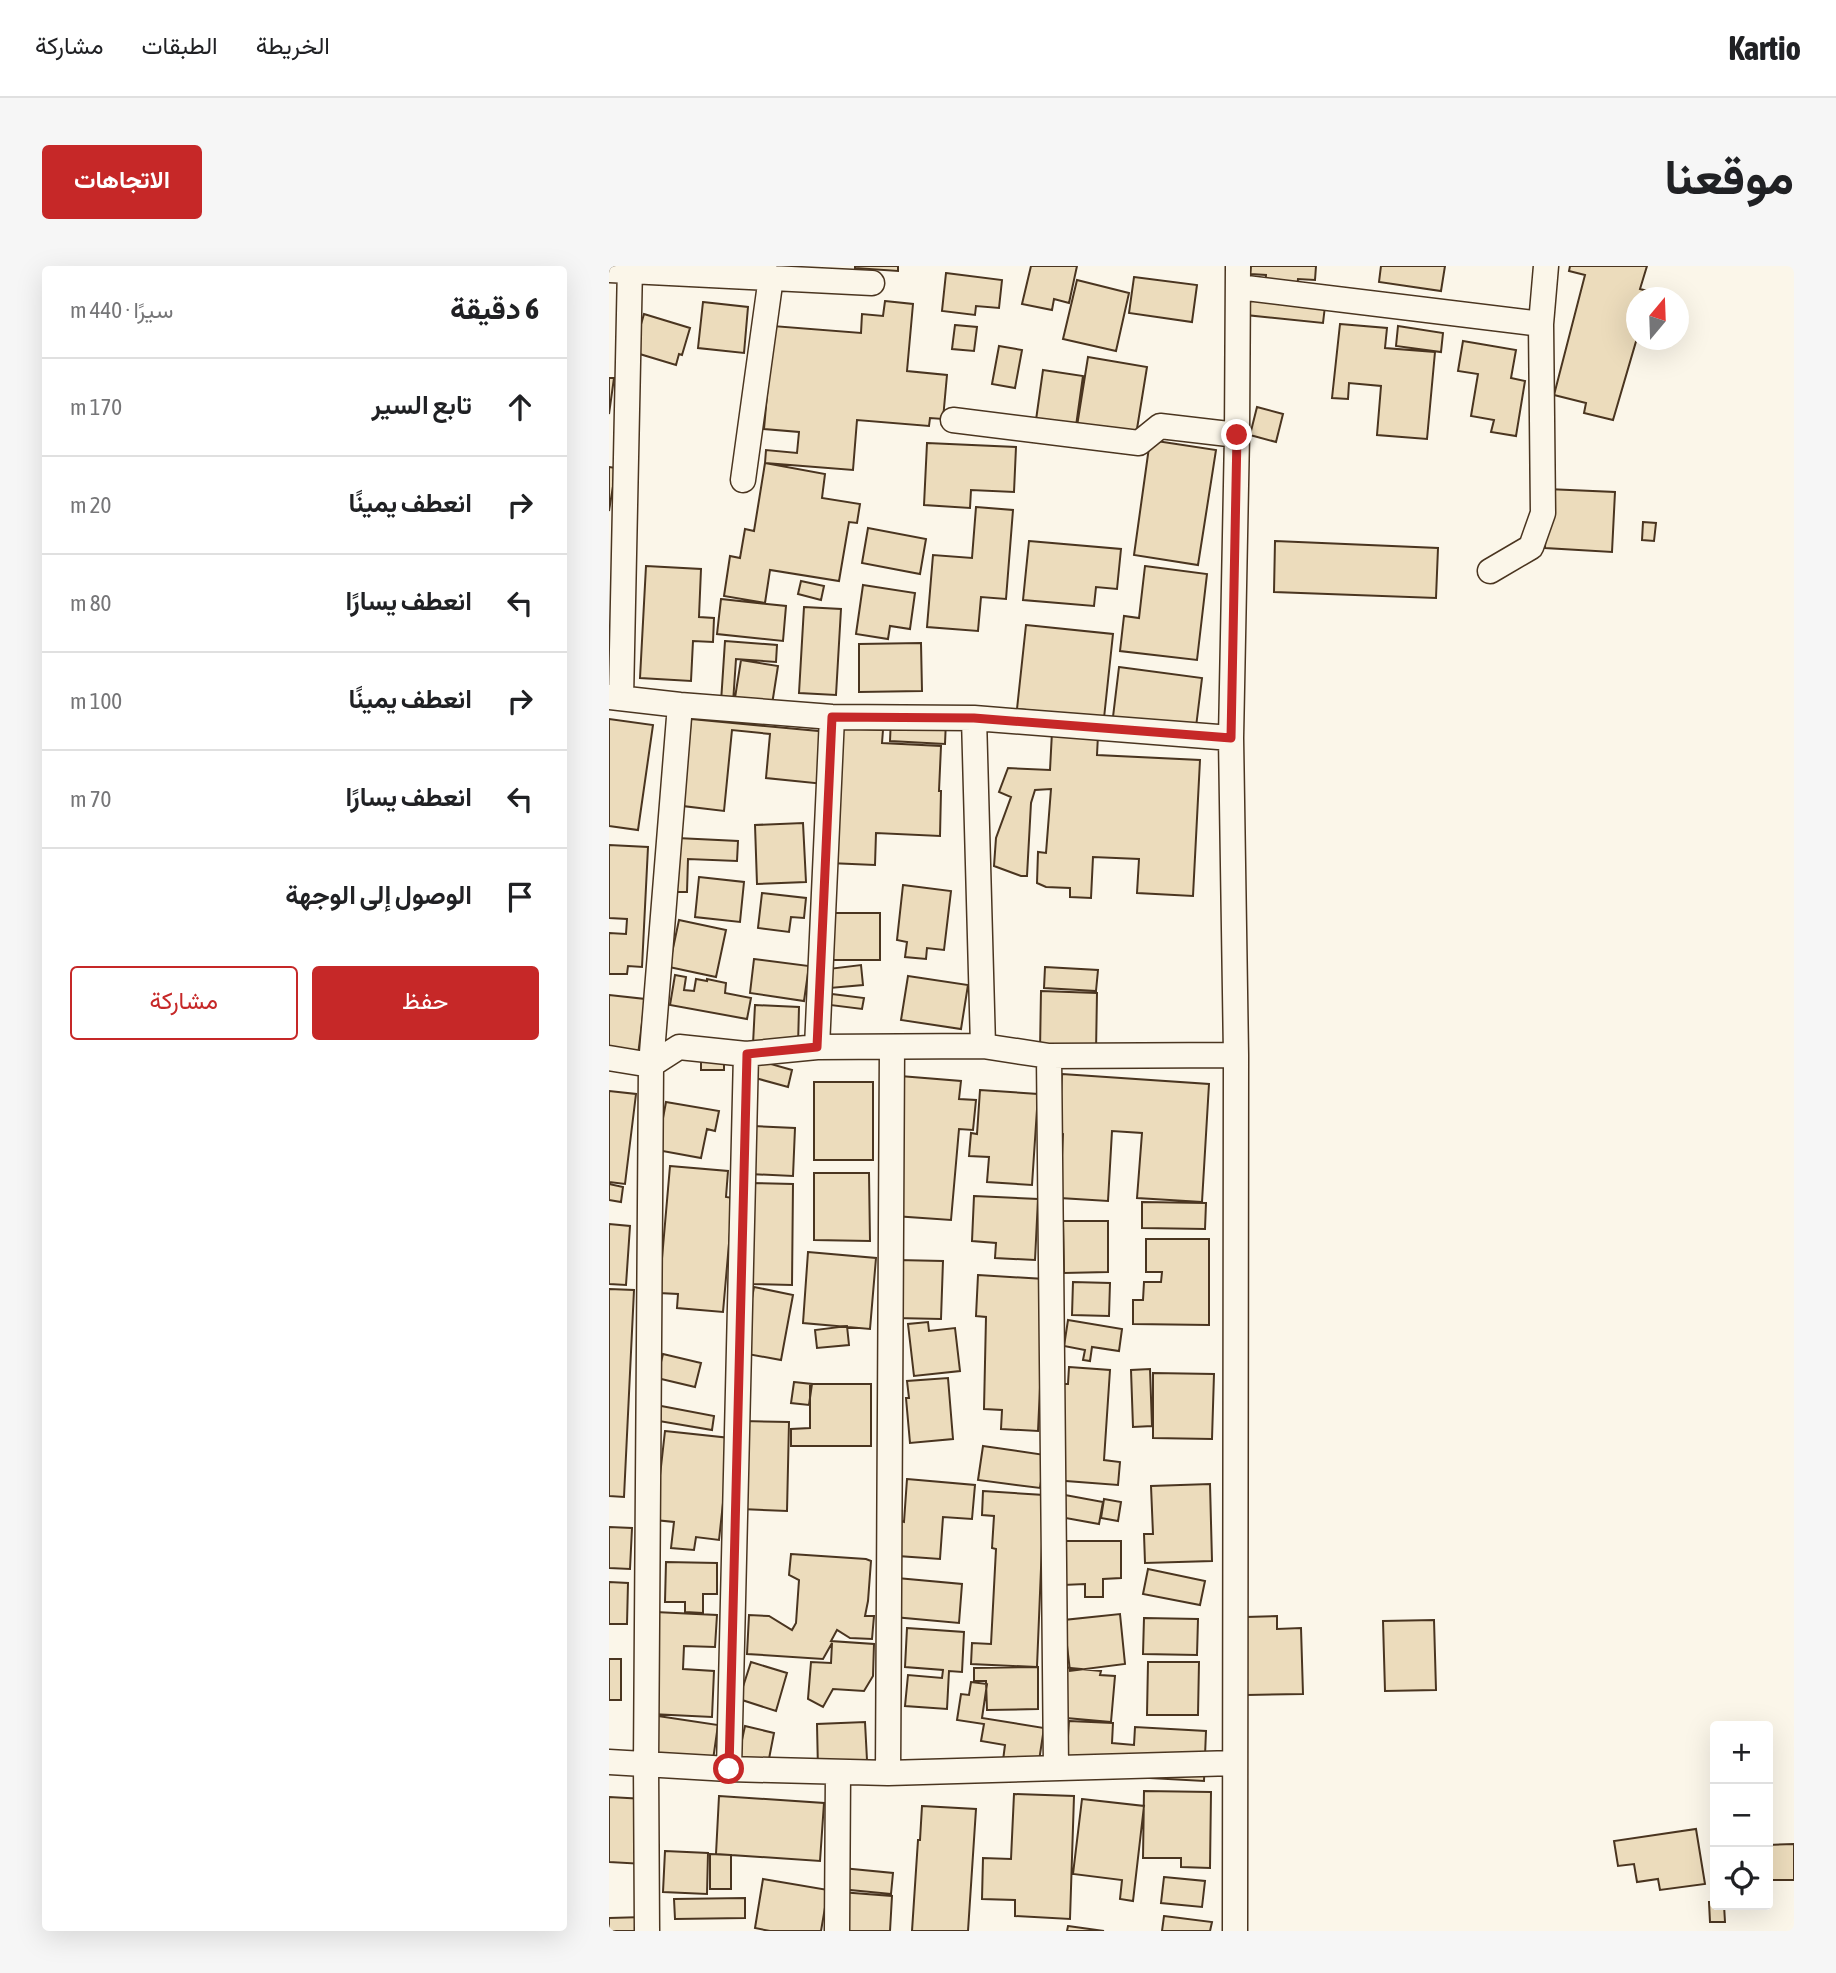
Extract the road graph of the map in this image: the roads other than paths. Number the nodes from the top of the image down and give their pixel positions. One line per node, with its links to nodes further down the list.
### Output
1 (1546, 266): 6 (street)
2 (623, 269): 4 (street); 11 (street)
3 (1238, 276): 6 (street); 8 (street)
4 (771, 277): 5 (street); 9 (street)
5 (872, 283)
6 (1541, 324): 10 (street)
7 (954, 420): 8 (street)
8 (1237, 435): 15 (street)
9 (743, 480)
10 (1490, 571)
11 (615, 697): 12 (street)
12 (680, 705): 13 (street); 23 (street)
13 (832, 717): 14 (street); 17 (street)
14 (974, 718): 15 (street); 16 (street)
15 (1231, 738): 20 (street)
16 (983, 1046): 18 (street); 21 (street)
17 (817, 1047): 18 (street); 19 (street)
18 (892, 1047): 30 (street)
19 (747, 1054): 23 (street); 28 (street)
20 (1236, 1055): 21 (street); 25 (street)
21 (1049, 1056): 27 (street)
22 (609, 1058): 23 (street)
23 (652, 1065): 26 (street)
24 (609, 1762): 26 (street)
25 (1235, 1763): 27 (street); 33 (street)
26 (646, 1764): 28 (street); 31 (street)
27 (1056, 1768): 30 (street)
28 (729, 1769): 29 (street)
29 (838, 1772): 30 (street); 32 (street)
30 (888, 1773)
31 (647, 1931)
32 (837, 1931)
33 (1235, 1931)

